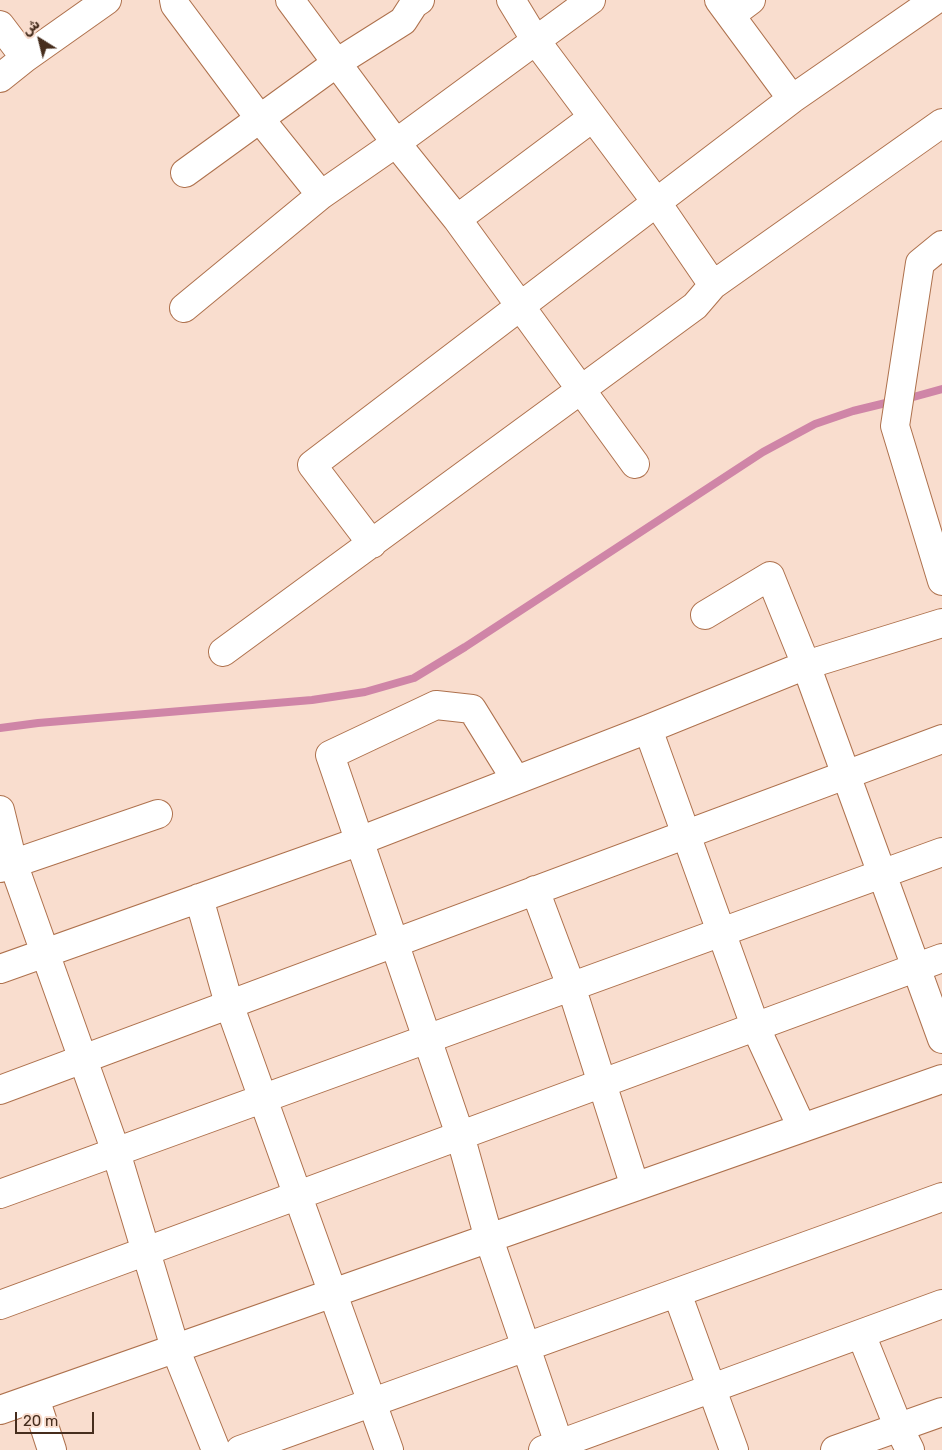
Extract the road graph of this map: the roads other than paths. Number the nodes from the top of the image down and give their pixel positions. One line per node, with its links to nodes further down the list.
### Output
1 (107, 0): 11 (street)
2 (174, 0): 15 (street)
3 (290, 0): 12 (street)
4 (511, 0): 10 (street)
5 (591, 0): 10 (street)
6 (415, 1): 12 (street)
7 (734, 5): 14 (street)
8 (934, 5): 14 (street)
9 (0, 25): 11 (street)
10 (536, 41): 16 (street); 18 (street)
11 (25, 58): 13 (street)
12 (338, 62): 15 (street); 18 (street)
13 (0, 78)
14 (792, 99): 21 (street)
15 (260, 118): 19 (street); 20 (street)
16 (592, 118): 21 (street); 22 (street)
17 (942, 123): 24 (street)
18 (396, 143): 20 (street); 22 (street)
19 (185, 173)
20 (321, 195): 26 (street)
21 (657, 203): 24 (street); 25 (street)
22 (457, 219): 25 (street)
23 (942, 245): 30 (street)
24 (713, 285): 27 (street)
25 (521, 307): 27 (street); 29 (street)
26 (184, 308)
27 (581, 389): 28 (street); 29 (street)
28 (635, 464)
29 (372, 544): 33 (street)
30 (942, 581)
31 (705, 615): 34 (street)
32 (942, 623): 34 (street)
33 (223, 652)
34 (806, 665): 35 (street); 37 (street)
35 (648, 729): 38 (street); 41 (street)
36 (942, 739): 37 (street)
37 (846, 775): 41 (street); 45 (street)
38 (516, 780): 42 (street); 42 (street)
39 (0, 810): 44 (street)
40 (158, 814): 44 (street)
41 (686, 834): 46 (street); 48 (street)
42 (360, 841): 47 (street); 49 (street)
43 (942, 852): 45 (street)
44 (7, 866): 50 (street)
45 (882, 874): 48 (street); 52 (street)
46 (535, 890): 49 (street); 54 (street)
47 (199, 898): 50 (street); 55 (street)
48 (722, 932): 54 (street); 56 (street)
49 (394, 943): 55 (street); 57 (street)
50 (44, 952): 53 (street); 59 (street)
51 (942, 958): 52 (street)
52 (916, 967): 56 (street); 58 (street)
53 (0, 969)
54 (571, 986): 57 (street); 61 (street)
55 (229, 1004): 59 (street); 63 (street)
56 (755, 1026): 61 (street); 64 (street)
57 (427, 1039): 63 (street); 65 (street)
58 (942, 1039)
59 (82, 1059): 62 (street); 66 (street)
60 (942, 1079): 64 (street)
61 (602, 1083): 65 (street); 67 (street)
62 (0, 1090)
63 (263, 1098): 66 (street); 69 (street)
64 (802, 1128): 67 (street)
65 (460, 1135): 69 (street); 71 (street)
66 (116, 1152): 68 (street); 72 (street)
67 (634, 1187): 71 (street)
68 (0, 1194)
69 (298, 1195): 72 (street); 74 (street)
70 (942, 1197): 73 (street)
71 (488, 1239): 74 (street); 78 (street)
72 (146, 1251): 75 (street); 79 (street)
73 (677, 1292): 78 (street); 80 (street)
74 (334, 1293): 79 (street); 82 (street)
75 (0, 1304)
76 (942, 1304): 77 (street)
77 (861, 1334): 80 (street); 85 (street)
78 (526, 1347): 82 (street); 87 (street)
79 (175, 1348): 81 (street); 89 (street)
80 (711, 1388): 87 (street); 92 (street)
81 (35, 1398): 83 (street); 88 (street)
82 (373, 1402): 86 (street); 91 (street)
83 (0, 1410)
84 (942, 1412): 85 (street)
85 (898, 1426): 93 (street); 94 (street)
86 (302, 1440): 90 (street)
87 (551, 1447)
88 (52, 1450)
89 (216, 1450)
90 (240, 1450)
91 (389, 1450)
92 (734, 1450)
93 (835, 1450)
94 (910, 1450)

